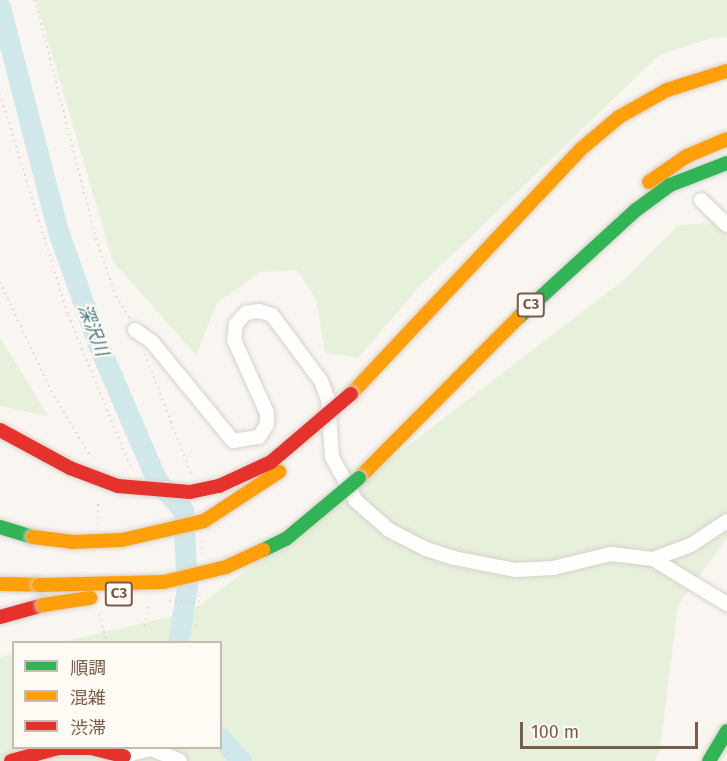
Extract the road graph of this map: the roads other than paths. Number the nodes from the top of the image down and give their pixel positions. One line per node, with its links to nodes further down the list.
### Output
1 (727, 70): 8 (main road)
2 (727, 139): 7 (main road, C3)
3 (727, 163): 7 (main road, C3)
4 (701, 200): 5 (street)
5 (727, 225)
6 (135, 330): 12 (street)
7 (457, 379): 13 (main road, C3, bridge)
8 (351, 394): 9 (main road, bridge); 11 (main road, bridge)
9 (0, 430)
10 (727, 521): 12 (street)
11 (0, 527)
12 (653, 559): 15 (street)
13 (197, 571): 14 (main road, C3, bridge); 16 (main road, C3, bridge)
14 (0, 584)
15 (727, 604)
16 (0, 617)
17 (727, 731): 23 (main road)
18 (54, 749): 21 (main road)
19 (95, 749): 20 (main road)
20 (124, 756): 22 (street)
21 (11, 761)
22 (180, 761)
23 (709, 761)

